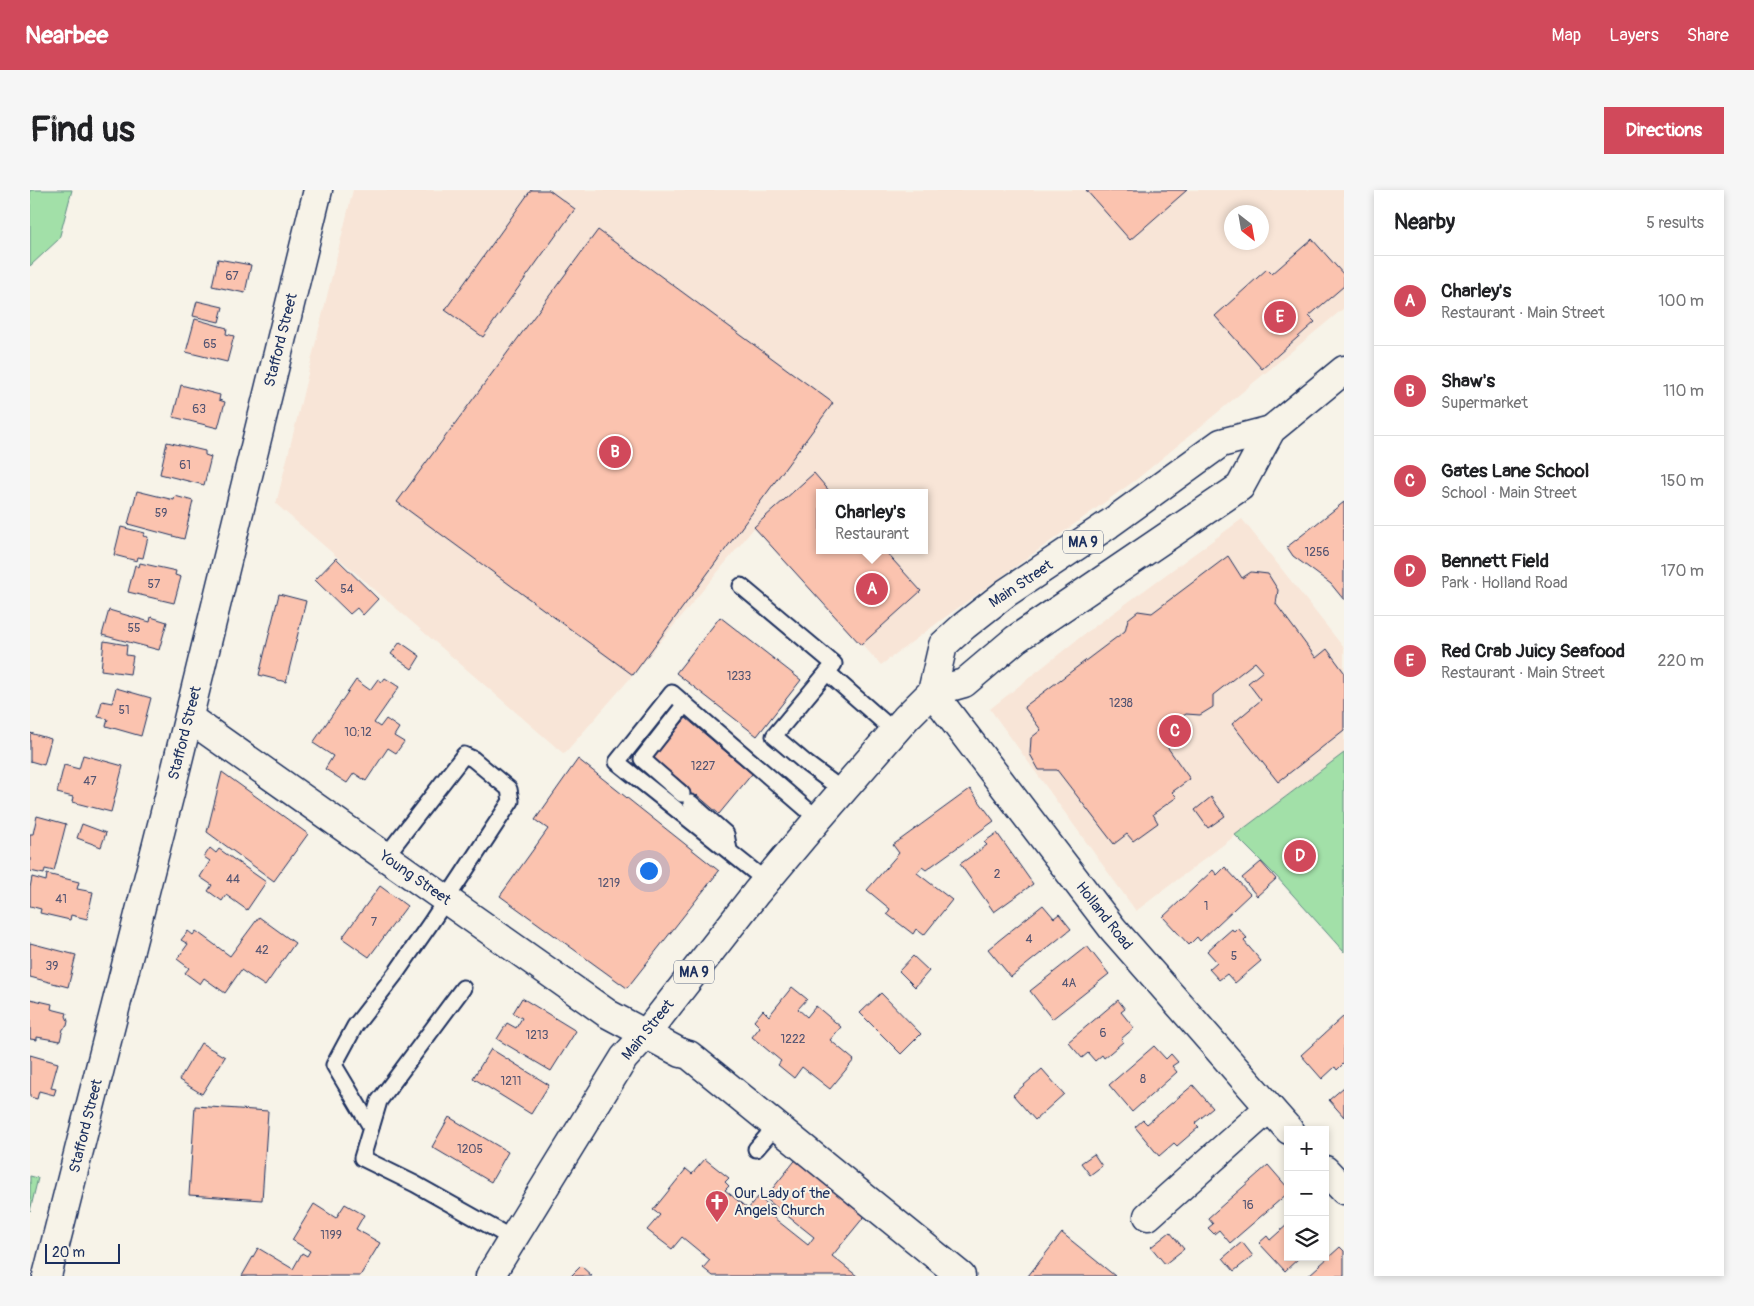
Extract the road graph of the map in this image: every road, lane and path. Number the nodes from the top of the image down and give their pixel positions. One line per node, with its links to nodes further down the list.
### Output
1 (318, 190): 8 (main road, Stafford Street)
2 (1344, 370): 3 (main road, Main Street / MA 9)
3 (1271, 430): 6 (main road, Main Street / MA 9); 6 (main road, Main Street / MA 9)
4 (742, 586): 5 (lane)
5 (828, 673): 9 (lane); 10 (lane)
6 (932, 692): 9 (main road, Main Street / MA 9); 18 (main road, Holland Road)
7 (685, 704): 11 (lane); 12 (lane); 12 (lane)
8 (189, 718): 13 (main road, Young Street); 28 (main road, Stafford Street)
9 (894, 732): 10 (main road, Main Street / MA 9)
10 (842, 790): 11 (main road, Main Street / MA 9)
11 (818, 819): 14 (main road, Main Street / MA 9)
12 (728, 850): 14 (lane)
13 (385, 857): 15 (main road, Young Street); 15 (lane)
14 (766, 881): 17 (main road, Main Street / MA 9)
15 (446, 900): 17 (main road, Young Street); 21 (lane)
16 (463, 988): 21 (lane)
17 (645, 1035): 19 (main road, Young Street); 26 (main road, Main Street / MA 9)
18 (1269, 1108): 20 (main road, Holland Road); 25 (main road)
19 (776, 1126): 22 (lane); 29 (main road, Young Street)
20 (1285, 1126)
21 (371, 1127): 26 (lane)
22 (756, 1149)
23 (1326, 1171): 24 (main road)
24 (1344, 1190)
25 (1148, 1216)
26 (513, 1239): 27 (main road, Main Street / MA 9)
27 (495, 1274)
28 (47, 1276)
29 (961, 1276)

